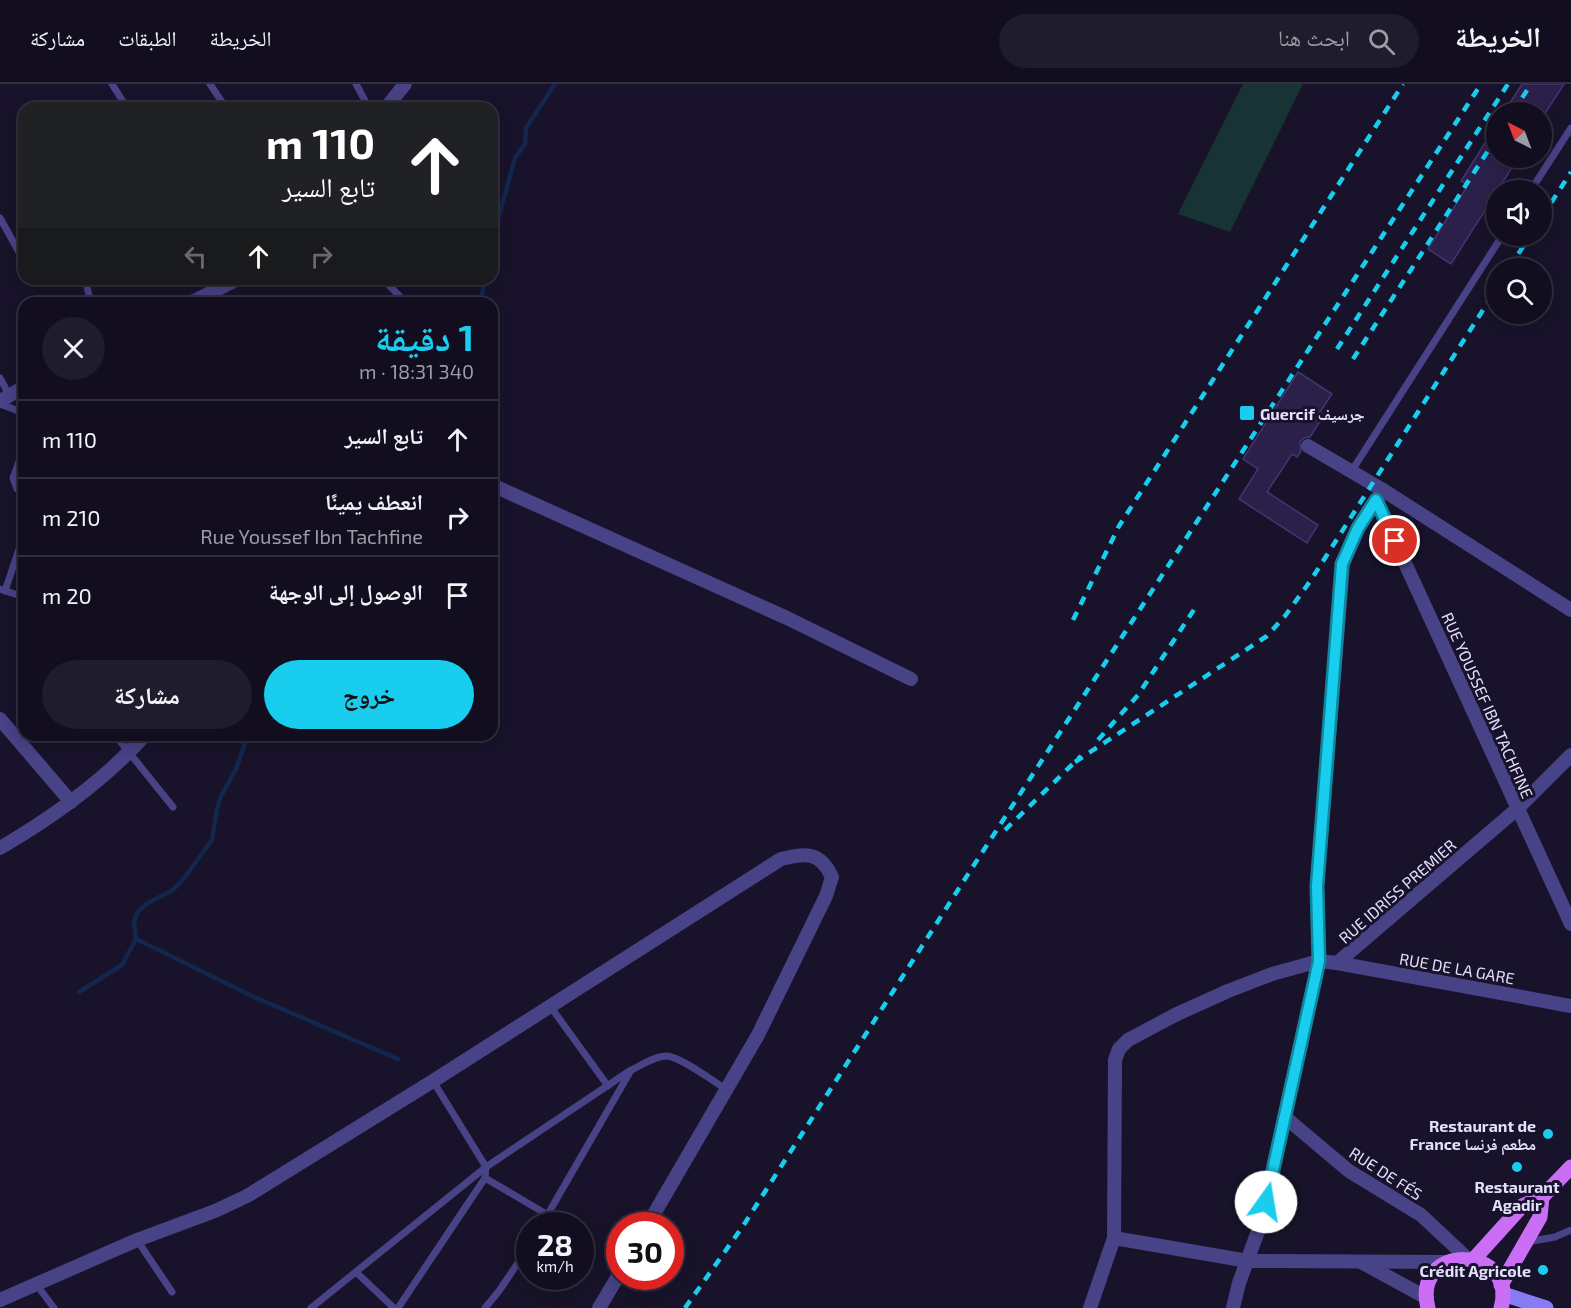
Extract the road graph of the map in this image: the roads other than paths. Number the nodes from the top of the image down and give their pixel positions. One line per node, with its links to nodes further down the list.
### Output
1 (111, 84): 5 (lane)
2 (210, 84): 6 (lane)
3 (356, 84): 7 (lane)
4 (405, 84): 8 (street)
5 (123, 102)
6 (222, 102)
7 (366, 102)
8 (391, 102)
9 (1571, 128): 10 (lane)
10 (1537, 180)
11 (0, 218): 13 (lane)
12 (1496, 246): 24 (lane)
13 (18, 250)
14 (226, 285): 16 (street)
15 (389, 285): 17 (lane)
16 (202, 297)
17 (400, 297)
18 (0, 378): 20 (lane)
19 (18, 391): 20 (street)
20 (3, 400): 21 (lane)
21 (18, 410)
22 (1308, 446): 24 (street)
23 (18, 466): 26 (lane)
24 (1351, 472): 27 (street)
25 (498, 488): 32 (street)
26 (18, 489)
27 (1379, 495): 31 (street); 42 (street, RUE YOUSSEF IBN TACHFINE); 45 (street)
28 (18, 549): 29 (lane)
29 (2, 590): 30 (lane)
30 (18, 595)
31 (1571, 610)
32 (911, 679)
33 (0, 719): 34 (street)
34 (18, 740)
35 (19, 741): 40 (street)
36 (120, 741): 38 (lane)
37 (140, 741): 38 (street)
38 (130, 752): 40 (street); 41 (lane)
39 (1571, 755): 42 (street, RUE IDRISS PREMIER)
40 (71, 802): 43 (street)
41 (173, 807)
42 (1517, 809): 44 (street, RUE YOUSSEF IBN TACHFINE); 46 (street, RUE IDRISS PREMIER)
43 (0, 848)
44 (1571, 924)
45 (1319, 961): 46 (street, RUE IDRISS PREMIER); 53 (street); 62 (street)
46 (1337, 963): 47 (street, RUE DE LA GARE)
47 (1571, 1005)
48 (550, 1006): 50 (street); 51 (lane); 52 (street)
49 (632, 1070): 51 (lane); 52 (lane); 59 (lane)
50 (433, 1081): 54 (lane); 63 (street)
51 (608, 1086): 54 (lane)
52 (726, 1089): 60 (street)
53 (1286, 1118): 65 (street, RUE DE FÉS); 66 (street)
54 (486, 1167): 56 (lane); 70 (lane)
55 (1571, 1167): 57 (main road)
56 (485, 1178): 58 (lane); 79 (lane)
57 (1542, 1197): 64 (main road); 65 (main road)
58 (543, 1212)
59 (550, 1212)
60 (655, 1212)
61 (1571, 1230): 64 (lane)
62 (1114, 1238): 66 (street); 82 (street)
63 (137, 1240): 71 (street); 73 (lane)
64 (1527, 1242): 74 (main road)
65 (1470, 1259): 68 (main road); 74 (main road)
66 (1248, 1262): 67 (street); 83 (street)
67 (1359, 1262): 68 (street); 76 (street)
68 (1447, 1262): 76 (main road)
69 (516, 1266): 80 (lane)
70 (357, 1273): 78 (lane); 79 (lane)
71 (36, 1284): 75 (street); 77 (lane)
72 (610, 1290): 81 (street)
73 (172, 1292)
74 (1502, 1295): 84 (main road)
75 (0, 1300)
76 (1427, 1305)
77 (54, 1308)
78 (311, 1308)
79 (396, 1308)
80 (485, 1308)
81 (599, 1308)
82 (1090, 1308)
83 (1233, 1308)
84 (1546, 1308)

